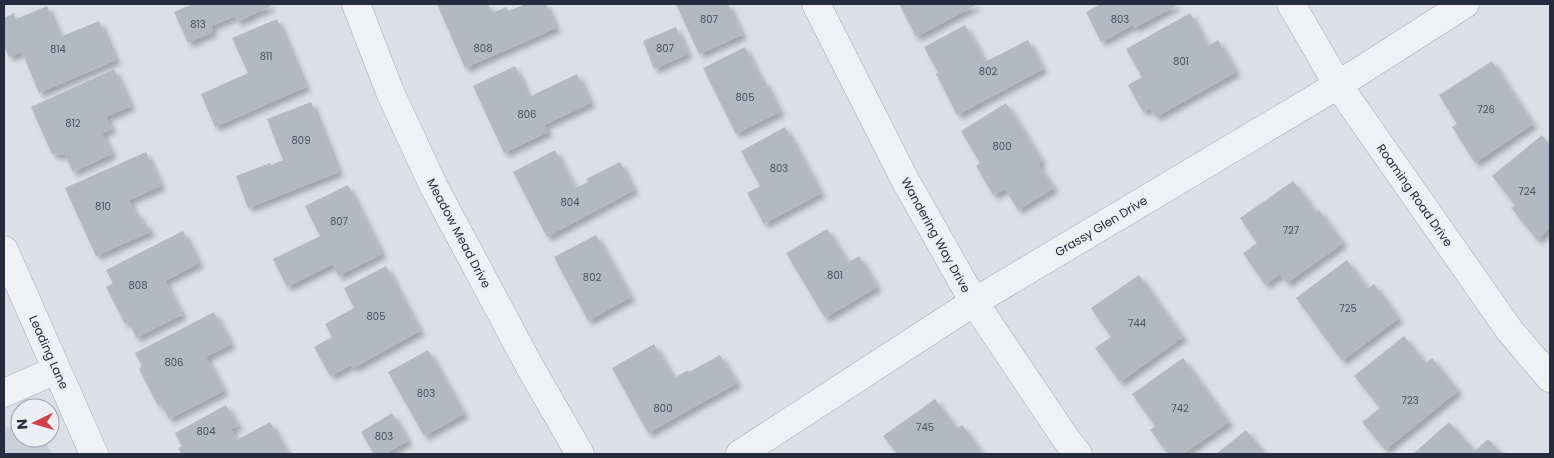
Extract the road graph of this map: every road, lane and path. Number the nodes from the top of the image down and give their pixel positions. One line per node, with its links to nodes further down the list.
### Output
1 (356, 4): 12 (street, Meadow Mead Drive)
2 (816, 4): 7 (street, Wandering Way Drive)
3 (1291, 4): 5 (street, Roaming Road Drive)
4 (1465, 4): 5 (street, Grassy Glen Drive)
5 (1338, 85): 7 (street, Grassy Glen Drive); 9 (street, Roaming Road Drive)
6 (4, 250): 8 (street, Leading Lane)
7 (974, 302): 13 (street, Grassy Glen Drive); 14 (street, Wandering Way Drive)
8 (56, 370): 10 (street); 11 (street, Leading Lane)
9 (1550, 378)
10 (4, 394)
11 (94, 454)
12 (580, 454)
13 (740, 454)
14 (1078, 454)

